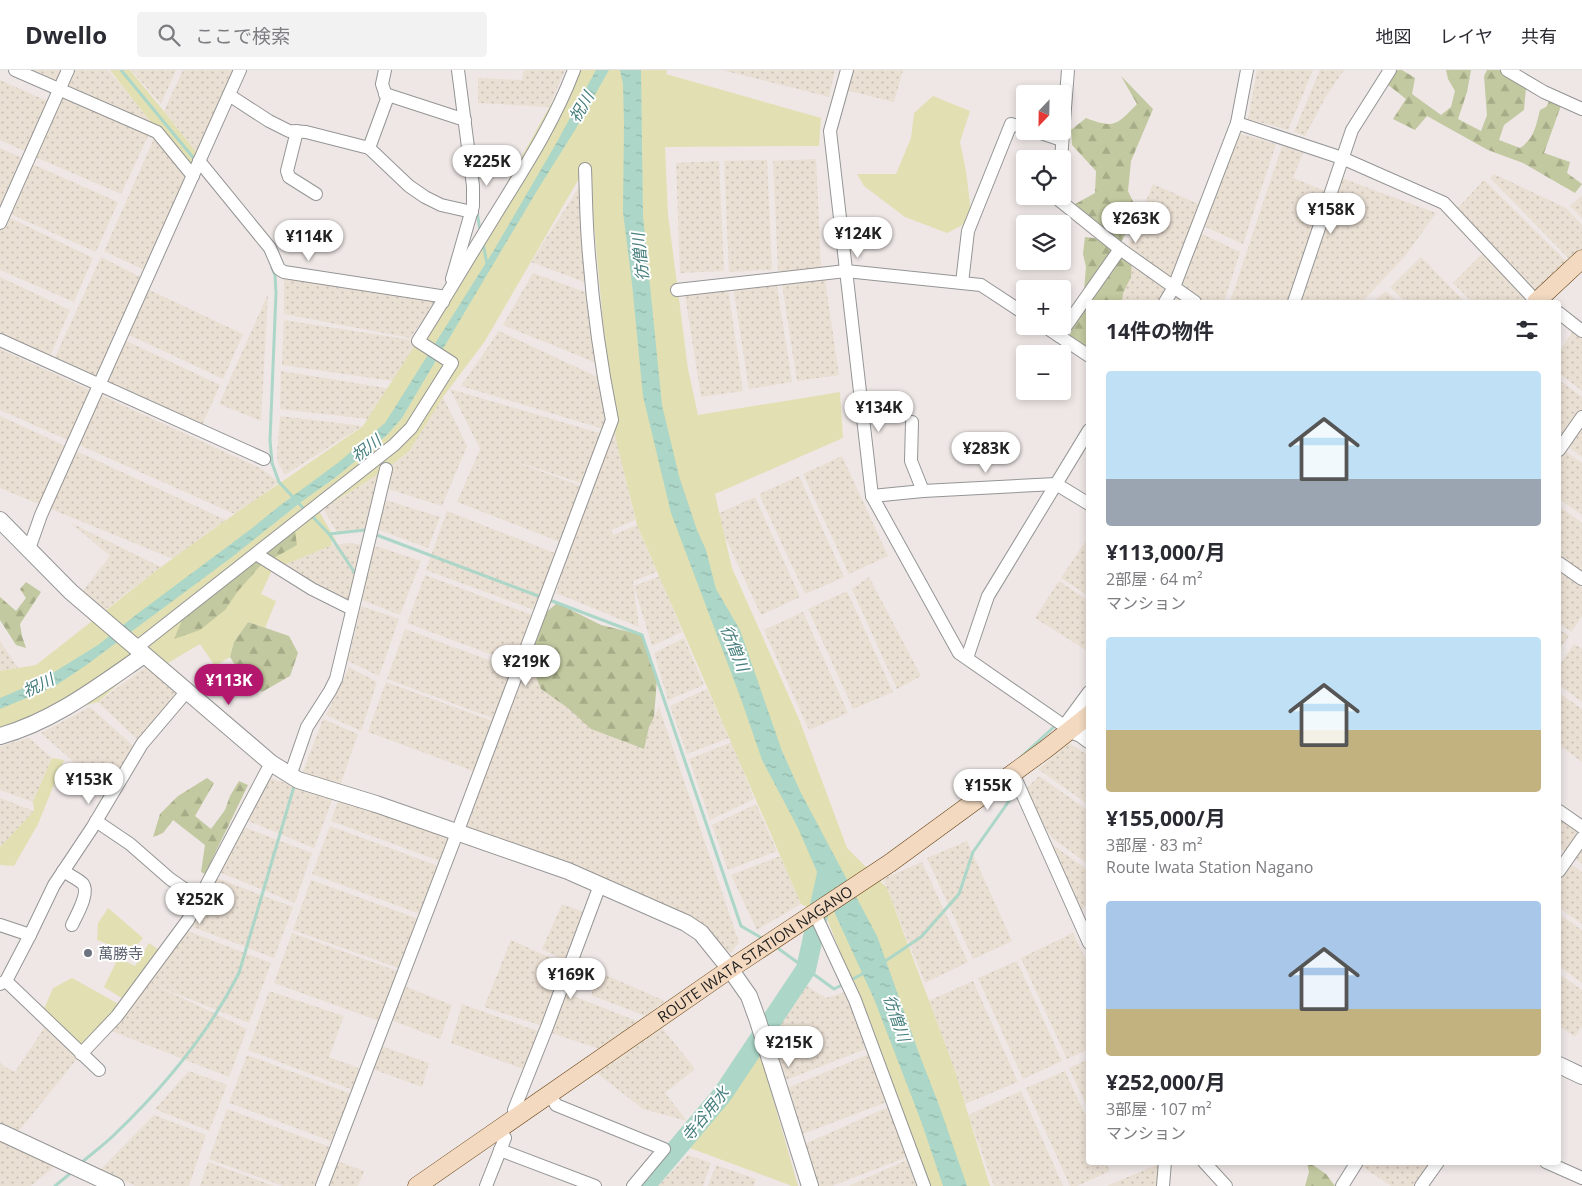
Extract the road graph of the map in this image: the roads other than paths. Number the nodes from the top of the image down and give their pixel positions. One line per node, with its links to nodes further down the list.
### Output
1 (15, 70): 14 (street)
2 (68, 70): 14 (street)
3 (240, 70): 16 (street)
4 (385, 70): 15 (street)
5 (458, 70): 18 (street)
6 (574, 70): 39 (street)
7 (847, 70): 35 (street)
8 (1068, 70): 13 (street)
9 (1247, 70): 19 (street)
10 (1390, 70): 25 (street)
11 (1507, 70): 12 (street)
12 (1529, 76): 17 (street)
13 (1067, 85)
14 (60, 90): 28 (street); 32 (street)
15 (385, 94): 18 (street); 23 (street)
16 (229, 95): 21 (street); 26 (street)
17 (1582, 109)
18 (465, 120): 31 (street)
19 (1237, 124): 25 (street); 37 (street)
20 (1016, 125): 36 (street)
21 (297, 131): 23 (street); 29 (street)
22 (1062, 140): 24 (street)
23 (369, 148): 31 (street)
24 (1061, 150)
25 (1343, 156): 42 (street); 43 (street)
26 (200, 161): 28 (street); 39 (street)
27 (585, 169): 82 (street)
28 (193, 176): 51 (street)
29 (316, 194)
30 (1065, 205): 33 (street)
31 (472, 212): 39 (street)
32 (0, 223)
33 (1120, 249): 37 (street); 48 (street)
34 (1582, 259): 44 (main road)
35 (846, 271): 36 (street); 38 (street); 60 (street)
36 (962, 283): 45 (street)
37 (1174, 287): 40 (street); 41 (street)
38 (677, 290)
39 (444, 300): 64 (street)
40 (1166, 300)
41 (1192, 300)
42 (1295, 300)
43 (1539, 300)
44 (1541, 300)
45 (1016, 308)
46 (1561, 315): 47 (street)
47 (1582, 331)
48 (1059, 336): 50 (street)
49 (0, 340): 51 (street)
50 (1086, 354)
51 (99, 385): 56 (street); 63 (street)
52 (1582, 416): 55 (street)
53 (912, 422): 59 (street)
54 (1086, 435): 58 (street)
55 (1561, 447)
56 (264, 459)
57 (386, 468): 67 (street)
58 (1056, 484): 59 (street); 61 (street); 69 (street)
59 (923, 491): 60 (street)
60 (872, 496): 69 (street)
61 (1086, 502)
62 (0, 520): 63 (street)
63 (29, 549): 68 (street)
64 (256, 554): 67 (street); 68 (street)
65 (1561, 564): 66 (street)
66 (1582, 579)
67 (352, 609): 78 (street)
68 (137, 648): 70 (street); 74 (street)
69 (967, 658): 73 (street)
70 (187, 691): 76 (street); 80 (street)
71 (1086, 697): 73 (street)
72 (1086, 717): 73 (main road, ROUTE IWATA STATION NAGANO)
73 (1067, 728): 75 (street); 77 (main road, ROUTE IWATA STATION NAGANO)
74 (0, 736)
75 (1086, 738)
76 (271, 763): 78 (street); 87 (street)
77 (1013, 773): 88 (main road, ROUTE IWATA STATION NAGANO); 92 (street)
78 (290, 776): 82 (street)
79 (1561, 812): 81 (street)
80 (96, 821): 85 (street); 87 (street)
81 (1582, 827)
82 (457, 832): 86 (street); 111 (street)
83 (1582, 838): 84 (street)
84 (1561, 868)
85 (63, 871): 90 (street); 91 (street)
86 (600, 885): 93 (street); 100 (street)
87 (199, 899): 95 (street)
88 (815, 914): 93 (main road, ROUTE IWATA STATION NAGANO); 117 (street)
89 (0, 925): 91 (street)
90 (72, 925)
91 (30, 935): 94 (street)
92 (1086, 936)
93 (730, 969): 99 (main road, ROUTE IWATA STATION NAGANO); 116 (street)
94 (3, 983): 95 (street)
95 (81, 1054): 97 (street)
96 (1561, 1066): 98 (street)
97 (99, 1070)
98 (1582, 1076)
99 (550, 1094): 100 (main road, ROUTE IWATA STATION NAGANO); 115 (street)
100 (518, 1116): 101 (main road, ROUTE IWATA STATION NAGANO)
101 (500, 1129): 103 (street); 112 (main road, ROUTE IWATA STATION NAGANO)
102 (0, 1132): 110 (street)
103 (500, 1150): 113 (street); 114 (street)
104 (1165, 1165): 118 (street)
105 (1207, 1165): 119 (street)
106 (1355, 1165): 120 (street)
107 (1436, 1165): 121 (street)
108 (1553, 1165): 109 (street)
109 (1582, 1178)
110 (116, 1186)
111 (322, 1186)
112 (417, 1186)
113 (486, 1186)
114 (595, 1186)
115 (633, 1186)
116 (810, 1186)
117 (924, 1186)
118 (1163, 1186)
119 (1226, 1186)
120 (1342, 1186)
121 (1421, 1186)

